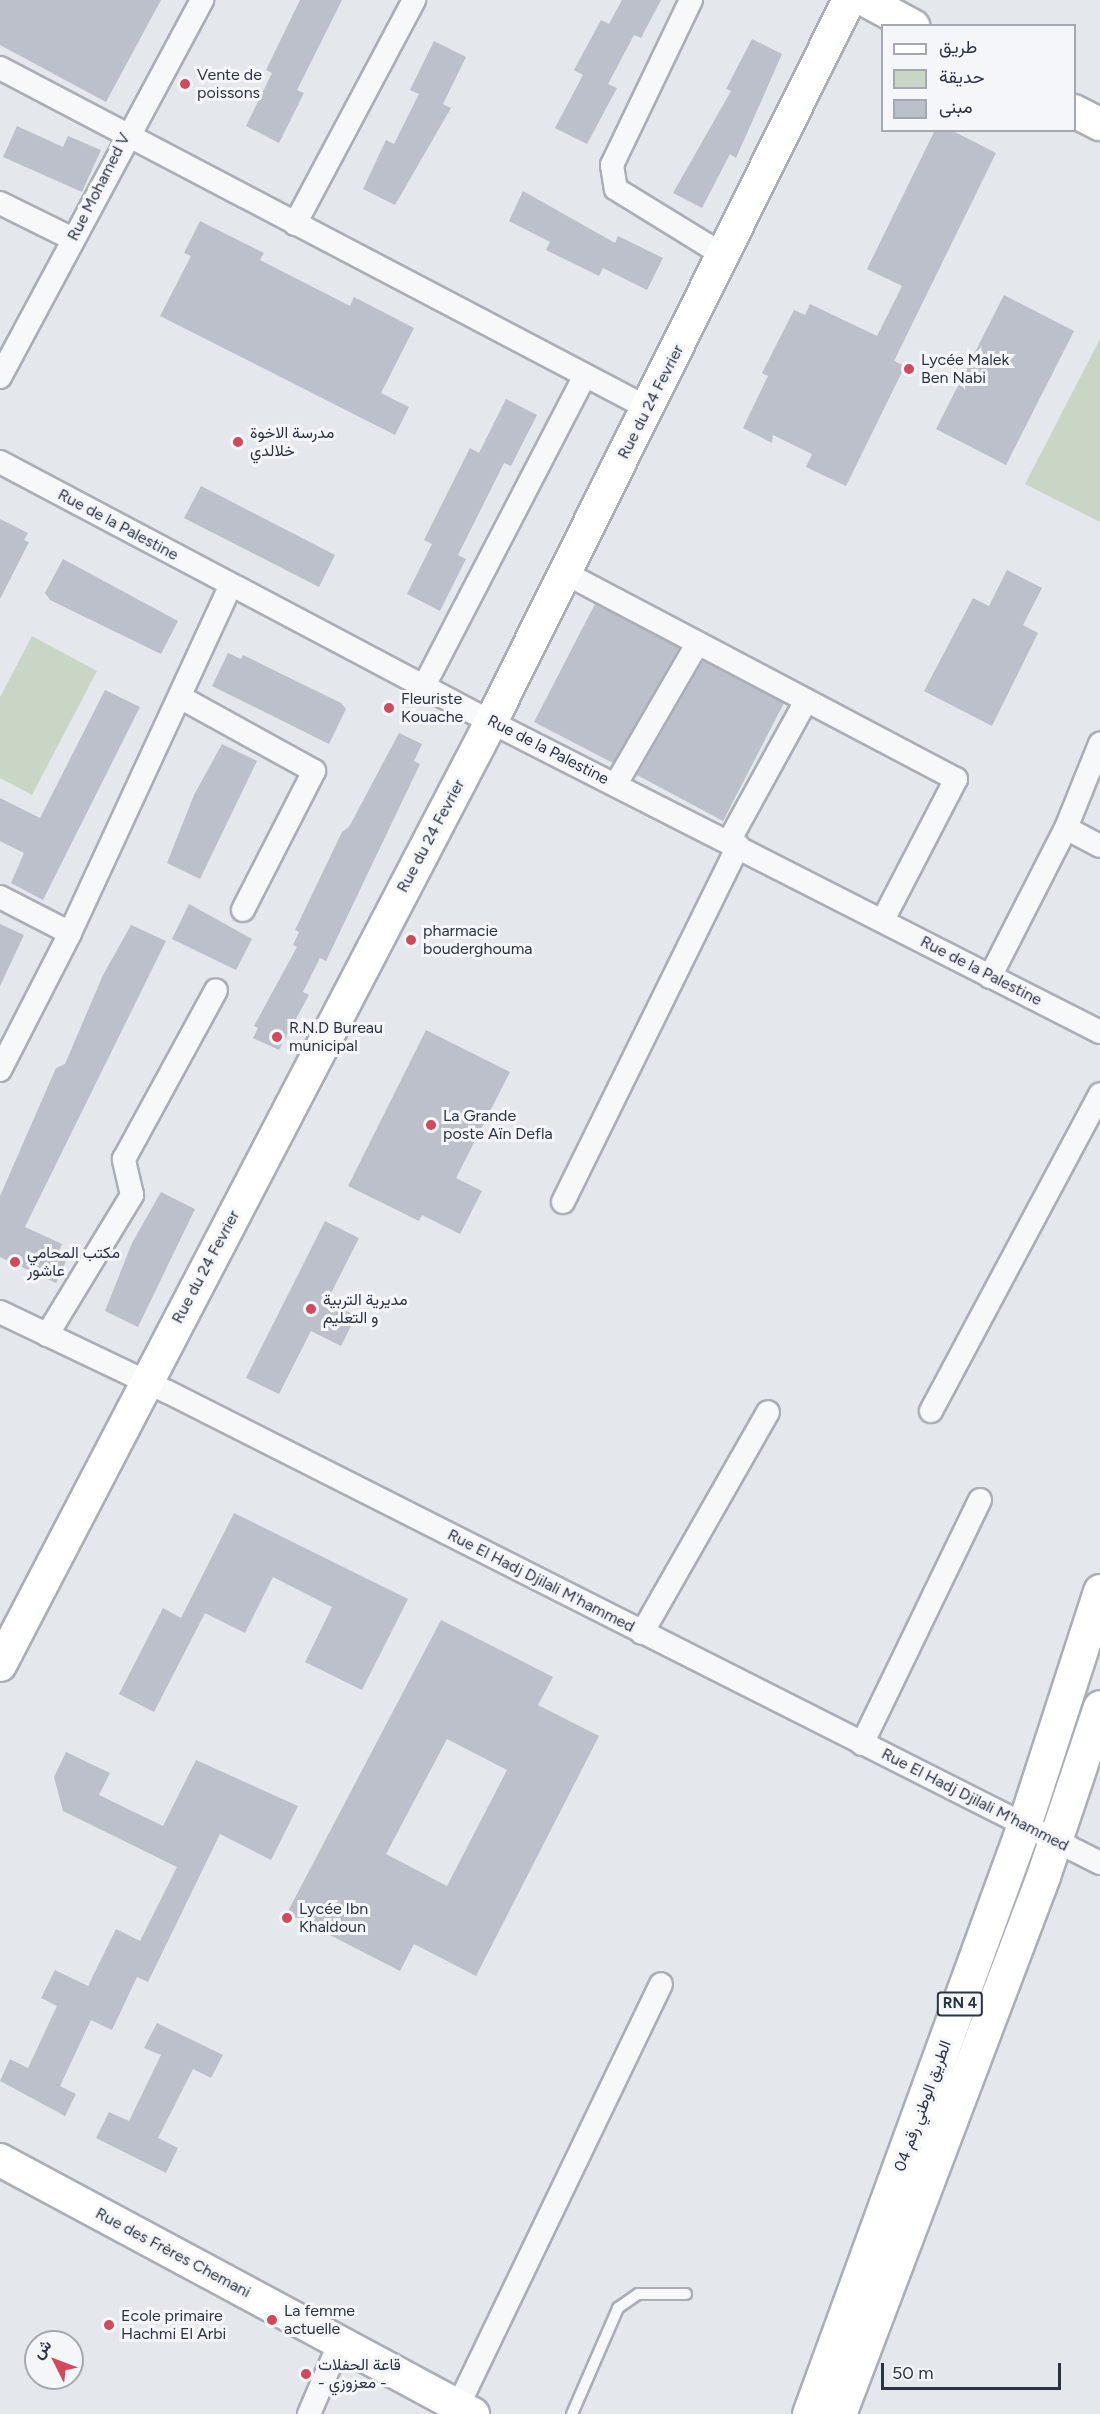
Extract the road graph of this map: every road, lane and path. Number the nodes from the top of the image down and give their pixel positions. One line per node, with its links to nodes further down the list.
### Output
1 (202, 0): 10 (street, Rue Mohamed V)
2 (414, 0): 12 (street)
3 (691, 0): 14 (street)
4 (849, 0): 14 (street, Rue du 24 Fevrier)
5 (865, 0): 6 (street)
6 (909, 24)
7 (0, 68): 10 (street)
8 (1076, 112): 9 (street)
9 (1100, 124)
10 (125, 135): 12 (street); 13 (street, Rue Mohamed V)
11 (0, 202): 13 (street)
12 (294, 224): 16 (street)
13 (73, 239): 15 (street, Rue Mohamed V)
14 (725, 256): 18 (street, Rue du 24 Fevrier)
15 (9, 333): 17 (street, Rue Mohamed V)
16 (585, 375): 18 (street); 23 (street)
17 (0, 376)
18 (648, 408): 20 (street, Rue du 24 Fevrier)
19 (0, 462): 21 (street, Rue de la Palestine)
20 (566, 573): 22 (street); 26 (street, Rue du 24 Fevrier)
21 (231, 585): 23 (street, Rue de la Palestine); 24 (street)
22 (697, 644): 25 (street); 28 (street)
23 (424, 686): 26 (street, Rue de la Palestine)
24 (180, 698): 33 (street); 35 (street)
25 (806, 701): 30 (street); 34 (street)
26 (491, 722): 28 (street, Rue de la Palestine); 44 (street, Rue du 24 Fevrier)
27 (1100, 744): 29 (street)
28 (616, 784): 30 (street, Rue de la Palestine)
29 (1066, 828): 31 (street); 36 (street)
30 (734, 844): 34 (street, Rue de la Palestine); 41 (street)
31 (1100, 846)
32 (0, 897): 35 (street)
33 (243, 910)
34 (883, 920): 36 (street, Rue de la Palestine)
35 (70, 933): 39 (street)
36 (990, 976): 38 (street, Rue de la Palestine)
37 (216, 990): 43 (street)
38 (1100, 1032)
39 (0, 1070)
40 (1100, 1094): 45 (street)
41 (563, 1202)
42 (0, 1312): 43 (street, Rue El Hadj Djilali M'hammed)
43 (47, 1335): 44 (street, Rue El Hadj Djilali M'hammed)
44 (145, 1382): 49 (street, Rue El Hadj Djilali M'hammed); 50 (street, Rue du 24 Fevrier)
45 (931, 1411)
46 (768, 1412): 49 (street)
47 (980, 1500): 52 (street)
48 (1100, 1591): 53 (highway, الطريق الوطني رقم 04 / RN 4)
49 (642, 1633): 52 (street, Rue El Hadj Djilali M'hammed)
50 (0, 1665)
51 (1100, 1707): 54 (highway, الطريق الوطني رقم 04 / RN 4)
52 (862, 1744): 53 (street, Rue El Hadj Djilali M'hammed)
53 (1024, 1824): 54 (street, Rue El Hadj Djilali M'hammed); 62 (highway, الطريق الوطني رقم 04 / RN 4)
54 (1078, 1852): 63 (highway, الطريق الوطني رقم 04 / RN 4)
55 (661, 1984): 59 (street)
56 (0, 2160): 58 (street, Rue des Frères Chemani)
57 (686, 2294): 61 (lane)
58 (340, 2342): 59 (street, Rue des Frères Chemani); 60 (street)
59 (465, 2410)
60 (309, 2414)
61 (572, 2414)
62 (809, 2414)
63 (839, 2414)

